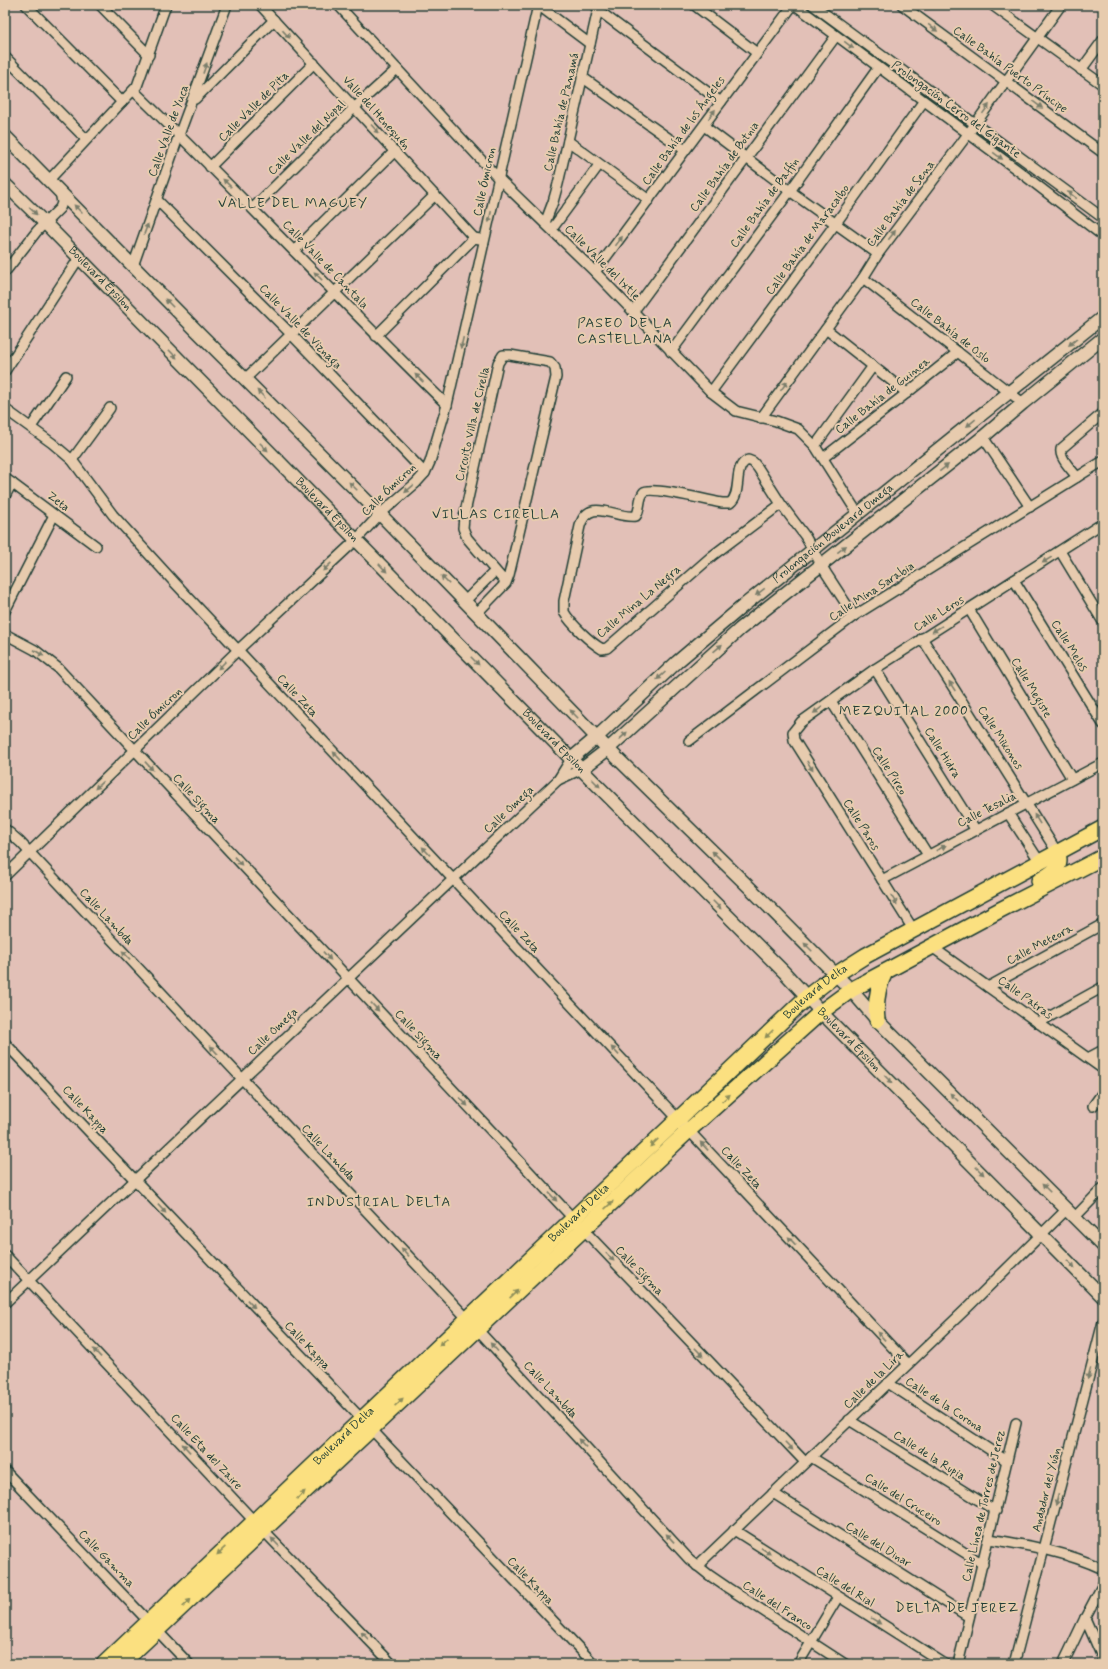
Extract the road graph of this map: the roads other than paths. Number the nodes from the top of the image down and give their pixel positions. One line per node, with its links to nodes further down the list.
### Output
1 (26, 5): 32 (street)
2 (100, 5): 21 (street)
3 (166, 5): 21 (street)
4 (227, 5): 31 (street, Calle Valle de Yuca, one-way to 4)
5 (260, 5): 15 (street, Valle del Henequén)
6 (338, 5): 25 (street, Calle Valle del Ixtle)
7 (538, 5): 19 (street); 49 (street, Calle Ómicron)
8 (694, 5): 20 (street)
9 (794, 5): 16 (street, Prolongación Cerro del Gigante); 20 (street, Calle Bahía de los Ángeles)
10 (814, 5): 36 (street, Prolongación Cerro del Gigante)
11 (902, 5): 28 (street, Calle Bahía Puerto Príncipe, one-way to 28)
12 (994, 5): 17 (street)
13 (1061, 5): 17 (street, Calle Bahía de Sena)
14 (598, 8): 19 (street, Calle Bahía de Panamá); 33 (street)
15 (274, 20): 23 (street, Valle del Henequén, one-way to 23); 31 (street)
16 (836, 36): 24 (street, Prolongación Cerro del Gigante, one-way to 24); 46 (street, Calle Bahía de Botnia)
17 (1037, 37): 26 (street); 28 (street, Calle Bahía de Sena)
18 (1103, 40): 26 (street)
19 (590, 44): 27 (street, Calle Bahía de Panamá)
20 (757, 53): 33 (street, Calle Bahía de los Ángeles)
21 (149, 55): 30 (street)
22 (5, 57): 41 (street)
23 (314, 63): 35 (street, Valle del Henequén); 48 (street, Calle Valle de Pita)
24 (878, 68): 34 (street, Prolongación Cerro del Gigante); 53 (street, Calle Bahía de Baffin)
25 (397, 69): 35 (street, Calle Valle del Nopal); 49 (street, Calle Valle del Ixtle)
26 (1081, 70): 29 (street)
27 (582, 77): 42 (street, Calle Bahía de Panamá); 43 (street)
28 (1006, 82): 36 (street, Calle Bahía de Sena, one-way to 28); 45 (street, Calle Bahía Puerto Príncipe, one-way to 45)
29 (1103, 85)
30 (134, 91): 32 (street); 39 (street, Calle Valle de Cantala)
31 (192, 101): 39 (street, Calle Valle de Yuca)
32 (122, 102): 41 (street)
33 (721, 102): 37 (street, Calle Bahía de los Ángeles, one-way to 33)
34 (923, 102): 38 (street, Prolongación Cerro del Gigante); 60 (street, Calle Bahía de Maracaibo)
35 (355, 107): 44 (street, Valle del Henequén, one-way to 44); 57 (street, Calle Valle del Nopal)
36 (975, 124): 38 (street, Calle Bahía de Sena); 58 (street, Prolongación Cerro del Gigante, one-way to 36)
37 (704, 126): 43 (street, Calle Bahía de los Ángeles); 46 (street)
38 (968, 134): 62 (street, Prolongación Cerro del Gigante, one-way to 62); 66 (street, Calle Bahía de Sena, one-way to 38)
39 (179, 135): 48 (street, Calle Valle de Cantala); 55 (street, Calle Valle de Yuca)
40 (5, 136): 50 (street)
41 (86, 139): 50 (street)
42 (568, 141): 47 (street); 61 (street, Calle Bahía de Panamá)
43 (686, 150): 56 (street, Calle Bahía de los Ángeles)
44 (395, 152): 54 (street, Valle del Henequén); 65 (street)
45 (1103, 153)
46 (746, 159): 53 (street); 73 (street, Calle Bahía de Botnia)
47 (599, 164): 56 (street); 61 (street)
48 (210, 167): 57 (street, Calle Valle de Cantala, one-way to 48)
49 (498, 178): 61 (street, Calle Valle del Ixtle); 64 (street, Calle Ómicron, one-way to 64)
50 (49, 180): 52 (street)
51 (5, 184): 59 (street, Boulevard Épsilon, one-way to 59)
52 (60, 191): 59 (street); 68 (street, one-way to 52)
53 (790, 191): 60 (street); 79 (street, Calle Bahía de Baffin)
54 (435, 195): 63 (street, Valle del Henequén); 72 (street)
55 (157, 200): 68 (street, Calle Valle de Yuca, one-way to 55); 76 (street, Calle Valle de Viznaga)
56 (649, 200): 70 (street, Calle Bahía de los Ángeles, one-way to 56)
57 (253, 208): 65 (street, Calle Valle de Cantala)
58 (1103, 218)
59 (45, 223): 67 (street, Boulevard Épsilon); 69 (street)
60 (836, 223): 66 (street); 85 (street, Calle Bahía de Maracaibo)
61 (548, 226): 70 (street, Calle Valle del Ixtle)
62 (1103, 236)
63 (474, 238): 64 (street); 77 (street)
64 (486, 239): 89 (street, Calle Ómicron, one-way to 89)
65 (294, 251): 72 (street, Calle Valle de Cantala, one-way to 65)
66 (878, 254): 71 (street, Calle Bahía de Sena)
67 (79, 258): 82 (street); 110 (street, Boulevard Épsilon, one-way to 110)
68 (133, 266): 84 (street, one-way to 68)
69 (5, 272)
70 (595, 272): 73 (street, Calle Valle del Ixtle)
71 (863, 278): 75 (street, Calle Bahía de Sena); 80 (street, Calle Bahía de Oslo)
72 (334, 293): 76 (street); 77 (street, Calle Valle de Cantala)
73 (633, 312): 79 (street, Calle Valle del Ixtle)
74 (1103, 317): 86 (street, Prolongación Boulevard Omega, one-way to 86)
75 (826, 329): 81 (street); 93 (street, Calle Bahía de Sena, one-way to 75)
76 (291, 334): 84 (street); 100 (street, Calle Valle de Viznaga)
77 (376, 336): 89 (street, Calle Valle de Cantala, one-way to 77)
78 (1103, 338): 88 (street, Prolongación Boulevard Omega)
79 (671, 352): 85 (street, Calle Valle del Ixtle)
80 (958, 352): 86 (street, Calle Bahía de Oslo); 87 (street, Calle Bahía de Guinea)
81 (874, 366): 87 (street); 96 (street)
82 (5, 371)
83 (66, 376): 94 (street)
84 (245, 379): 106 (street, one-way to 84)
85 (711, 392): 93 (street, Calle Valle del Ixtle)
86 (1010, 392): 88 (street, Calle Bahía de Oslo); 107 (street, Prolongación Boulevard Omega, one-way to 107)
87 (908, 393): 97 (street, Calle Bahía de Guinea)
88 (1023, 403): 95 (street, Prolongación Boulevard Omega)
89 (447, 405): 100 (street, Calle Ómicron)
90 (110, 408): 98 (street)
91 (5, 410): 94 (street, Calle Zeta)
92 (1103, 413): 101 (street)
93 (760, 418): 96 (street, Calle Valle del Ixtle)
94 (31, 427): 98 (street, Calle Zeta)
95 (984, 437): 105 (street); 114 (street, Prolongación Boulevard Omega, one-way to 95)
96 (816, 446): 97 (street, Calle Valle del Ixtle)
97 (823, 458): 107 (street, Calle Valle del Ixtle)
98 (72, 460): 126 (street, Calle Zeta)
99 (1103, 461): 101 (street, Calle Mina Sarabia)
100 (425, 473): 106 (street, Calle Ómicron, one-way to 106)
101 (1077, 477): 105 (street, Calle Mina Sarabia)
102 (8, 480): 103 (street); 108 (street, Zeta)
103 (5, 496)
104 (781, 504): 104 (street, Calle Mina La Negra); 112 (street, Calle Mina La Negra)
105 (1030, 507): 122 (street, Calle Mina Sarabia)
106 (380, 514): 110 (street, Calle Ómicron); 118 (street, one-way to 106)
107 (858, 514): 112 (street, Prolongación Boulevard Omega)
108 (54, 515): 111 (street, Zeta); 120 (street)
109 (1103, 523): 113 (street, Calle Leros)
110 (356, 540): 126 (street, Calle Ómicron, one-way to 126); 135 (street, Boulevard Épsilon, one-way to 135)
111 (96, 546)
112 (813, 551): 114 (street, Calle Mina La Negra); 131 (street, Prolongación Boulevard Omega, one-way to 131)
113 (1060, 551): 116 (street, Calle Leros, one-way to 116); 123 (street)
114 (822, 565): 122 (street, Calle Mina La Negra); 133 (street, Prolongación Boulevard Omega, one-way to 114)
115 (495, 572): 117 (street, Circuito Villa de Cirella); 117 (street, Circuito Villa de Cirella); 118 (street)
116 (1014, 580): 119 (street, Calle Leros); 129 (street, Calle Melos)
117 (506, 583): 121 (street, Circuito Villa de Cirella)
118 (465, 601): 121 (street)
119 (969, 609): 125 (street, Calle Leros, one-way to 125); 138 (street, Calle Megiste)
120 (5, 610)
121 (477, 613): 131 (street, one-way to 121)
122 (854, 616): 132 (street, Calle Mina Sarabia)
123 (1103, 622)
124 (5, 634): 134 (street, Calle Sigma, one-way to 134)
125 (922, 638): 127 (street, Calle Leros); 140 (street, Calle Mikonos, one-way to 125)
126 (238, 650): 134 (street, Calle Ómicron, one-way to 134); 151 (street, Calle Zeta, one-way to 126)
127 (875, 669): 128 (street, Calle Leros); 144 (street, Calle Hidra)
128 (831, 701): 130 (street, Calle Leros, one-way to 130); 147 (street, Calle Pireo)
129 (1103, 724)
130 (793, 732): 152 (street, Calle Paros, one-way to 152)
131 (597, 737): 133 (street); 135 (street, Prolongación Boulevard Omega)
132 (689, 741)
133 (608, 749): 137 (street, Prolongación Boulevard Omega); 158 (street, one-way to 133)
134 (135, 751): 146 (street, Calle Ómicron, one-way to 146); 159 (street, Calle Sigma, one-way to 159)
135 (571, 759): 137 (street, Boulevard Épsilon); 139 (street, Calle Omega)
136 (1103, 762): 138 (street, Calle Tesalia)
137 (582, 769): 139 (street, Calle Omega); 163 (street, Boulevard Épsilon, one-way to 163)
138 (1072, 779): 140 (street, Calle Tesalia)
139 (558, 780): 151 (street, Calle Omega)
140 (1027, 803): 141 (street, Calle Tesalia); 145 (street, Calle Mikonos, one-way to 140)
141 (1008, 813): 144 (street, Calle Tesalia); 149 (street)
142 (1103, 828): 145 (main road, Boulevard Delta)
143 (5, 829): 146 (street, Calle Lambda)
144 (975, 829): 147 (street, Calle Tesalia, one-way to 144)
145 (1057, 852): 149 (main road, Boulevard Delta); 153 (main road)
146 (30, 853): 150 (street, Calle Ómicron); 171 (street, Calle Lambda, one-way to 146)
147 (928, 855): 152 (street, Calle Tesalia)
148 (1103, 857): 153 (main road, Boulevard Delta)
149 (1040, 862): 155 (main road, Boulevard Delta)
150 (5, 876)
151 (453, 879): 159 (street, Calle Omega); 174 (street, Calle Zeta, one-way to 151)
152 (882, 880): 155 (street, Calle Paros, one-way to 155)
153 (1000, 910): 156 (main road, Boulevard Delta)
154 (1103, 924): 160 (street, Calle Meteora)
155 (913, 930): 158 (main road, Boulevard Delta)
156 (932, 947): 157 (main road, Boulevard Delta); 160 (street, Calle Patras)
157 (885, 972): 162 (main road, Boulevard Delta); 165 (main road)
158 (835, 975): 162 (street); 163 (main road, Boulevard Delta)
159 (349, 979): 171 (street, Calle Omega); 178 (street, Calle Sigma, one-way to 178)
160 (988, 987): 166 (street, Calle Patras)
161 (1103, 987): 166 (street)
162 (851, 990): 164 (main road, Boulevard Delta); 165 (street)
163 (807, 997): 164 (street, Boulevard Épsilon); 174 (main road, Boulevard Delta, one-way to 174)
164 (821, 1012): 174 (main road, Boulevard Delta, one-way to 164); 179 (street, Boulevard Épsilon, one-way to 179)
165 (877, 1020): 177 (street, one-way to 165)
166 (1038, 1023): 169 (street, Calle Patras)
167 (5, 1043): 175 (street, Calle Kappa)
168 (1103, 1050): 169 (street)
169 (1088, 1058): 170 (street, Calle Patras)
170 (1103, 1069)
171 (242, 1078): 175 (street, Calle Omega); 186 (street, Calle Lambda, one-way to 171)
172 (1103, 1092): 173 (street)
173 (1093, 1106)
174 (684, 1125): 178 (main road, Boulevard Delta); 187 (street, Calle Zeta, one-way to 174)
175 (135, 1181): 182 (street, Calle Omega); 191 (street, Calle Kappa, one-way to 191)
176 (1103, 1188): 177 (street, Calle de la Lira)
177 (1071, 1213): 179 (street, Calle de la Lira); 180 (street)
178 (578, 1224): 186 (main road, Boulevard Delta); 192 (street, Calle Sigma, one-way to 192)
179 (1042, 1234): 183 (street, Boulevard Épsilon, one-way to 183); 187 (street, Calle de la Lira)
180 (1103, 1246)
181 (5, 1256): 182 (street, Calle Eta del Zaire)
182 (28, 1280): 184 (street, Calle Omega); 197 (street, Calle Eta del Zaire, one-way to 182)
183 (1103, 1297)
184 (5, 1303)
185 (1103, 1322): 200 (street, Andador del Yuán, one-way to 200)
186 (472, 1324): 191 (main road, Boulevard Delta); 202 (street, Calle Lambda, one-way to 186)
187 (908, 1364): 188 (street, Calle de la Lira)
188 (888, 1383): 189 (street, Calle de la Lira); 193 (street, Calle de la Corona)
189 (849, 1420): 192 (street, Calle de la Lira); 196 (street, Calle de la Rupia)
190 (1016, 1423): 193 (street, Calle Línea de Torres de Jerez)
191 (366, 1424): 197 (main road, Boulevard Delta); 215 (street, Calle Kappa)
192 (808, 1460): 195 (street, Calle de la Lira); 201 (street, Calle del Cruceiro)
193 (1007, 1461): 196 (street, Calle Línea de Torres de Jerez)
194 (5, 1471): 208 (street, Calle Gamma)
195 (774, 1493): 198 (street, Calle de la Lira); 206 (street, Calle del Dinar)
196 (996, 1511): 199 (street, Calle Línea de Torres de Jerez)
197 (259, 1526): 208 (main road, Boulevard Delta); 214 (street, Calle Eta del Zaire, one-way to 197)
198 (734, 1530): 202 (street, Calle de la Lira); 205 (street, Calle del Rial, one-way to 205)
199 (989, 1539): 200 (street); 201 (street, Calle Línea de Torres de Jerez)
200 (1045, 1549): 203 (street); 220 (street, Andador del Yuán)
201 (983, 1564): 206 (street, Calle Línea de Torres de Jerez)
202 (697, 1566): 209 (street, Calle del Franco)
203 (1103, 1569)
204 (1102, 1586): 207 (street)
205 (838, 1597): 209 (street); 218 (street, Calle del Rial, one-way to 218)
206 (969, 1617): 219 (street, Calle Línea de Torres de Jerez)
207 (1085, 1618): 210 (street); 221 (street)
208 (153, 1625): 211 (main road, Boulevard Delta); 212 (main road, Boulevard Delta); 213 (street, Calle Gamma)
209 (811, 1642): 216 (street); 217 (street, Calle del Franco)
210 (1103, 1659)
211 (104, 1664)
212 (121, 1664)
213 (189, 1664)
214 (392, 1664)
215 (594, 1664)
216 (798, 1664)
217 (845, 1664)
218 (945, 1664)
219 (958, 1664)
220 (1014, 1664)
221 (1063, 1664)

